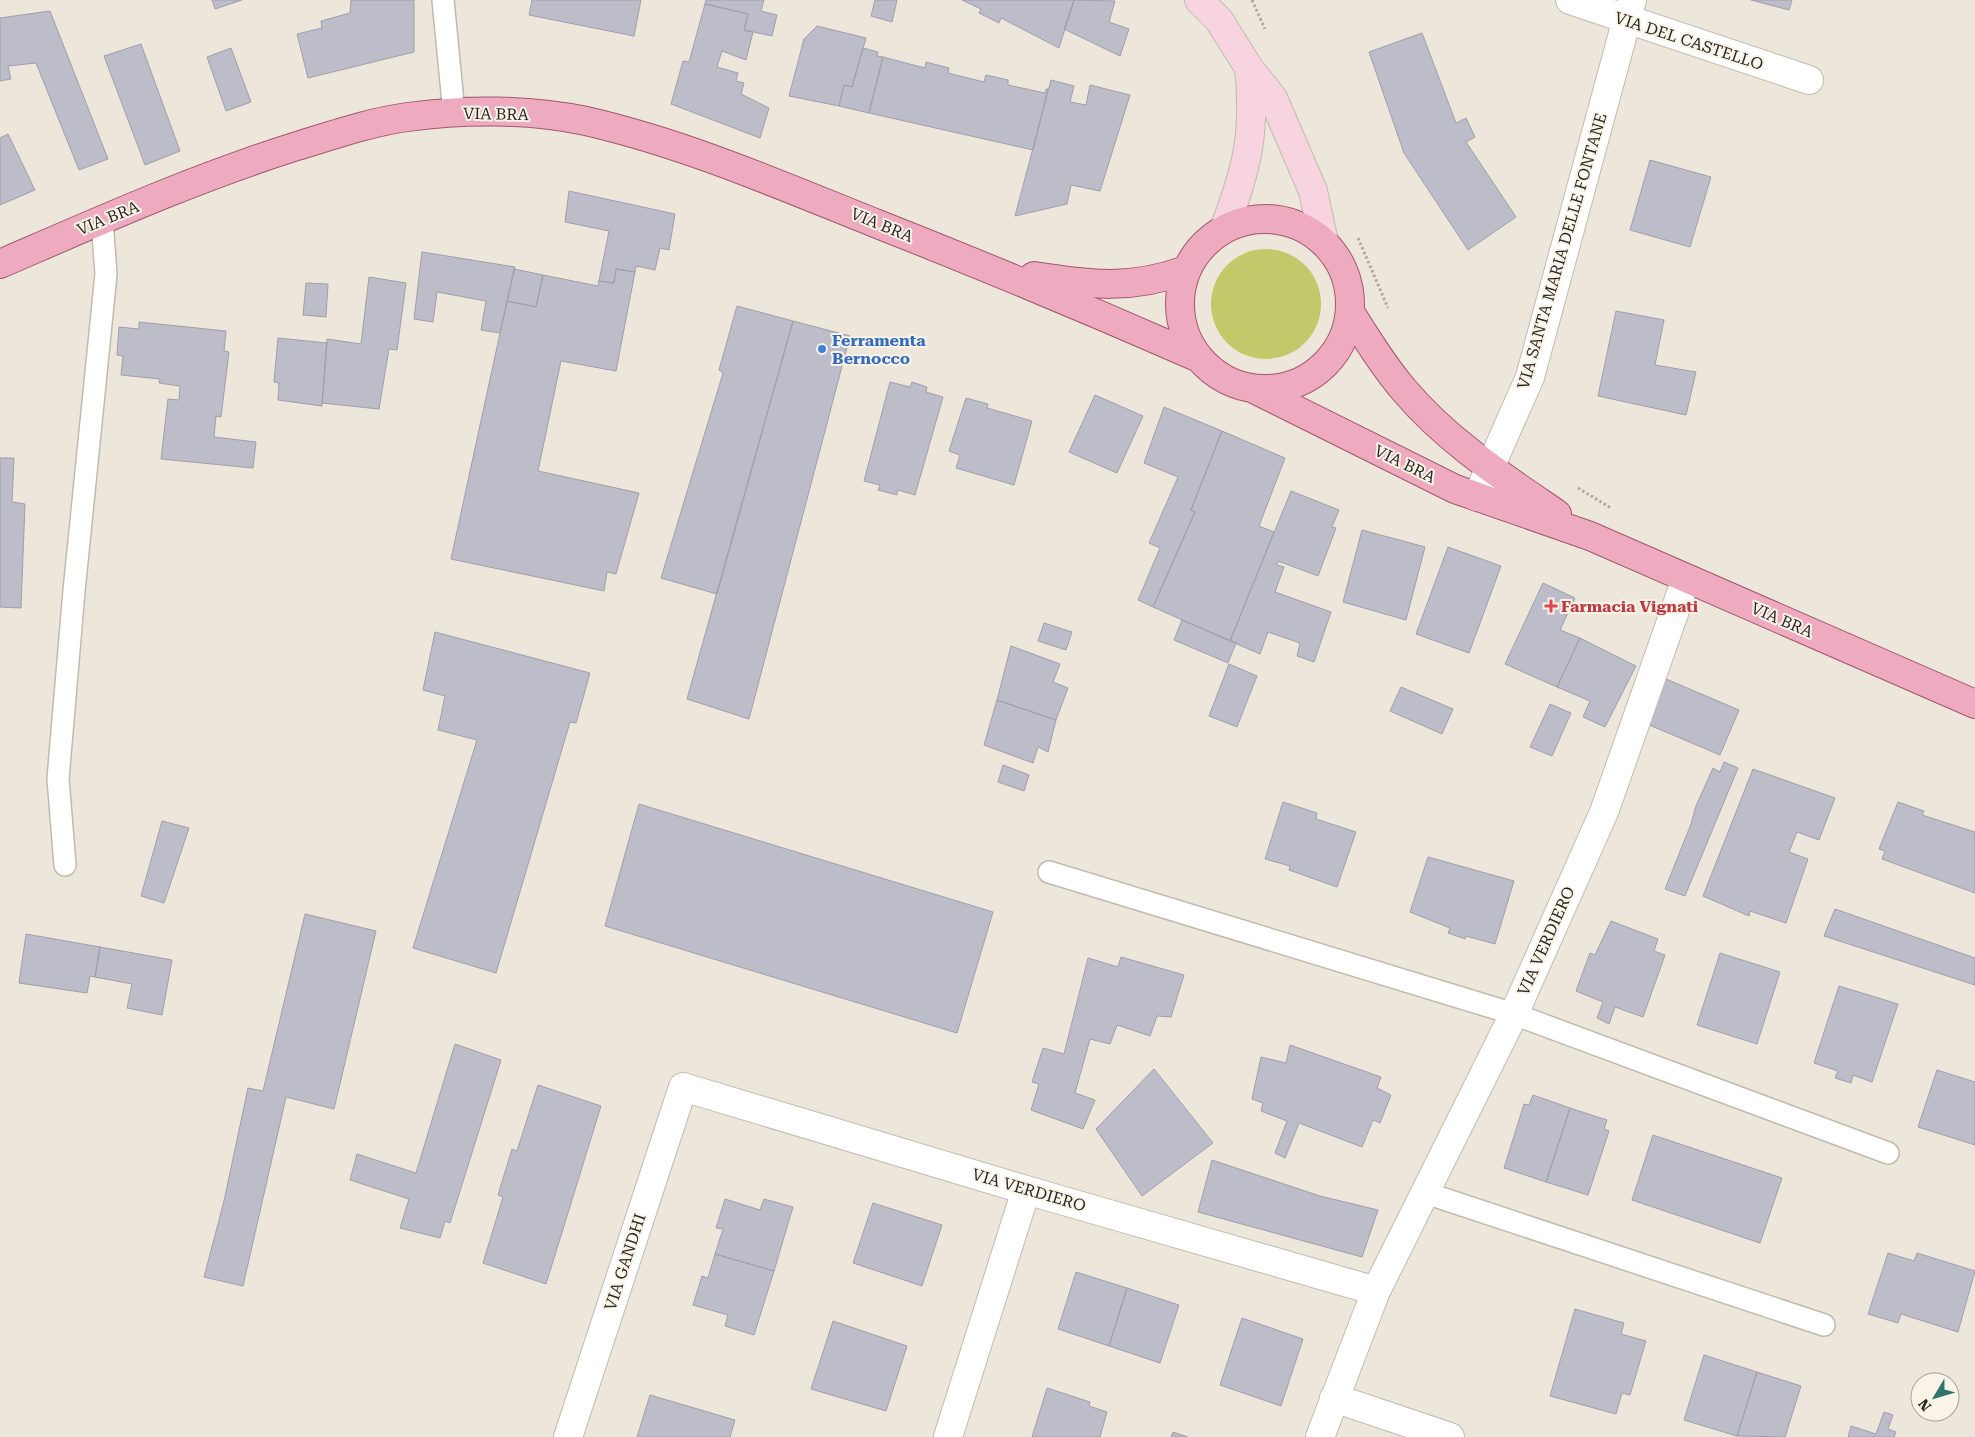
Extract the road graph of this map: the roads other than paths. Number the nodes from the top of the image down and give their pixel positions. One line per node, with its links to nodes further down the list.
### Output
1 (443, 0): 7 (lane)
2 (1199, 0): 5 (main road)
3 (1570, 0): 4 (street, VIA DEL CASTELLO)
4 (1629, 10): 6 (street, VIA DEL CASTELLO); 17 (street, VIA SANTA MARIA DELLE FONTANE)
5 (1249, 68): 9 (main road); 10 (main road)
6 (1809, 80)
7 (454, 113): 8 (main road, VIA BRA); 12 (main road, VIA BRA)
8 (102, 220): 11 (main road, VIA BRA); 22 (lane)
9 (1225, 227): 10 (main road, VIA BRA); 13 (main road, VIA BRA)
10 (1324, 242): 14 (main road, VIA BRA)
11 (0, 264)
12 (991, 269): 13 (main road, VIA BRA); 15 (main road, VIA BRA)
13 (1186, 270): 15 (main road, VIA BRA)
14 (1350, 312): 16 (main road, VIA BRA); 17 (main road, VIA BRA)
15 (1199, 358): 16 (main road, VIA BRA)
16 (1254, 389): 18 (main road, VIA BRA)
17 (1491, 469): 18 (street, VIA SANTA MARIA DELLE FONTANE); 19 (main road, VIA BRA)
18 (1477, 497): 19 (main road, VIA BRA)
19 (1590, 536): 20 (main road, VIA BRA)
20 (1686, 579): 21 (main road, VIA BRA); 24 (street, VIA VERDIERO)
21 (1975, 704)
22 (65, 865)
23 (1049, 872): 24 (lane)
24 (1514, 1014): 26 (lane); 28 (street, VIA VERDIERO)
25 (683, 1086): 27 (street, VIA VERDIERO); 32 (street, VIA GANDHI)
26 (1888, 1153)
27 (1026, 1190): 29 (street, VIA VERDIERO); 33 (street)
28 (1423, 1192): 29 (street, VIA VERDIERO); 30 (lane)
29 (1376, 1291): 31 (street, VIA VERDIERO)
30 (1824, 1324)
31 (1334, 1398): 34 (street, VIA VERDIERO); 35 (street)
32 (568, 1437)
33 (948, 1437)
34 (1320, 1437)
35 (1450, 1437)

